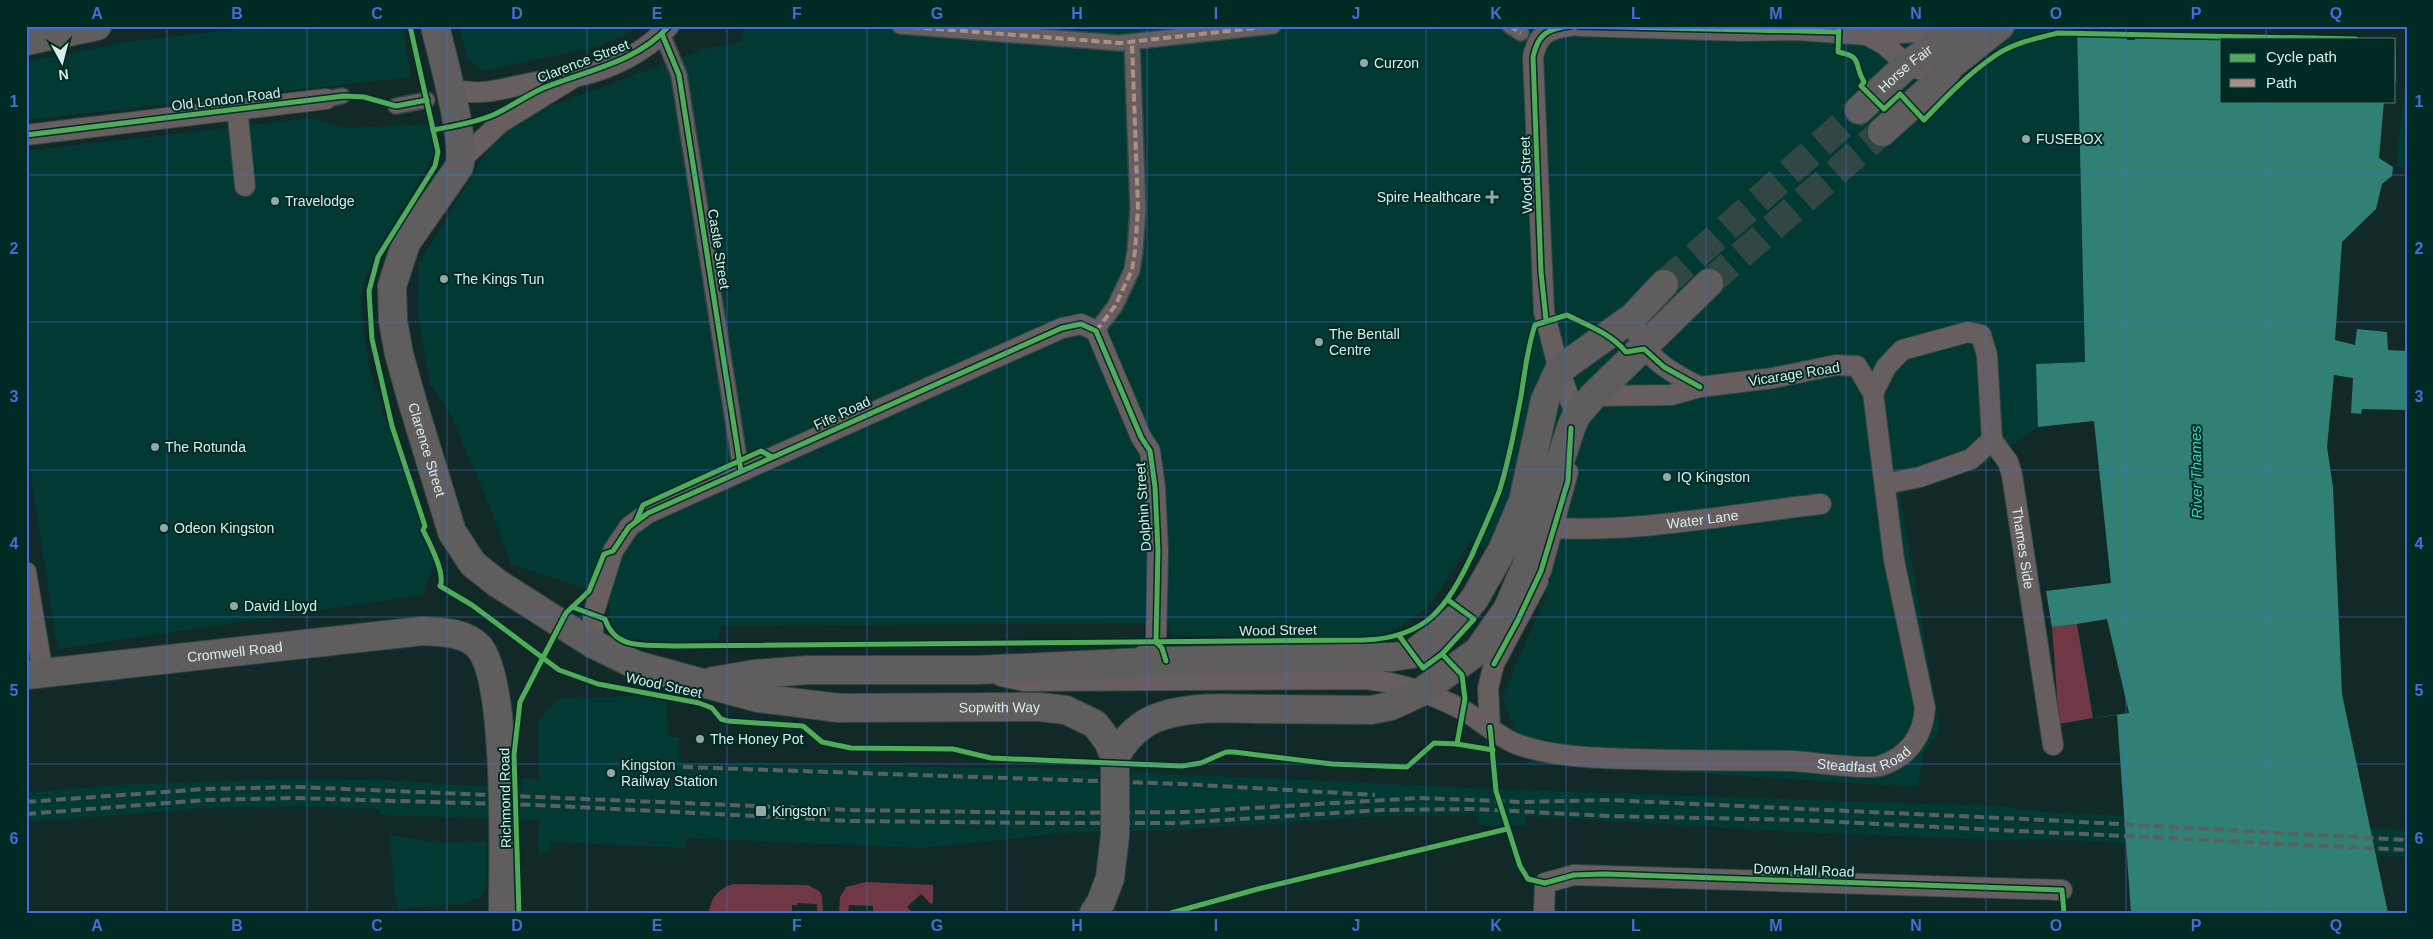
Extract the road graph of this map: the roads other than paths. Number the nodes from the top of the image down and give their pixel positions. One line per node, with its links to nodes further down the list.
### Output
1 (97, 26): 12 (main road)
2 (435, 26): 17 (main road)
3 (900, 26): 13 (street)
4 (1273, 26): 13 (street)
5 (1578, 26): 8 (street)
6 (1561, 28): 31 (street, Wood Street)
7 (1958, 28): 11 (street); 14 (main road, Horse Fair)
8 (1750, 29): 11 (street)
9 (665, 30): 16 (street, Clarence Street); 36 (street, Castle Street)
10 (1993, 31): 15 (main road, Horse Fair)
11 (1867, 35): 14 (street)
12 (26, 41)
13 (1132, 42): 29 (street)
14 (1907, 65): 15 (street); 21 (main road, Horse Fair)
15 (1952, 65): 22 (main road, Horse Fair)
16 (576, 77): 17 (street, Clarence Street); 24 (street, Clarence Street)
17 (438, 94): 19 (street); 24 (main road)
18 (334, 98): 20 (street, Old London Road)
19 (396, 106)
20 (237, 108): 23 (street, Old London Road); 25 (street)
21 (1859, 110)
22 (1882, 132)
23 (26, 135)
24 (461, 160): 42 (main road, Clarence Street)
25 (245, 186)
26 (1709, 283): 30 (main road)
27 (1664, 284): 28 (main road)
28 (1633, 317): 30 (street); 31 (main road)
29 (1096, 331): 36 (street, Fife Road); 45 (street, Dolphin Street)
30 (1644, 349): 32 (street); 34 (main road)
31 (1559, 370): 34 (street, Wood Street); 45 (main road, Wood Street)
32 (1700, 388): 33 (street, Vicarage Road); 34 (street, Vicarage Road)
33 (1873, 393): 35 (street); 37 (street, Steadfast Road)
34 (1580, 413): 39 (main road)
35 (1992, 440): 37 (street); 51 (street, Thames Side)
36 (741, 471): 44 (street, Fife Road)
37 (1885, 484): 50 (street, Steadfast Road)
38 (1821, 504): 39 (street, Water Lane)
39 (1546, 528): 40 (main road)
40 (1532, 571): 49 (main road); 50 (street)
41 (26, 572): 47 (street)
42 (496, 583): 44 (main road, Wood Street)
43 (443, 632): 47 (main road, Cromwell Road); 54 (main road, Richmond Road)
44 (593, 644): 48 (main road, Wood Street)
45 (1133, 664): 46 (main road, Wood Street)
46 (978, 670): 48 (main road, Wood Street); 49 (street, Wood Street)
47 (35, 674)
48 (703, 682): 52 (main road, Sopwith Way)
49 (1421, 692): 50 (street, Wood Street); 52 (main road)
50 (1490, 727)
51 (2053, 746)
52 (1115, 758): 55 (main road, Sopwith Way)
53 (2062, 890): 56 (street, Down Hall Road)
54 (503, 913)
55 (1094, 913)
56 (1544, 913)

